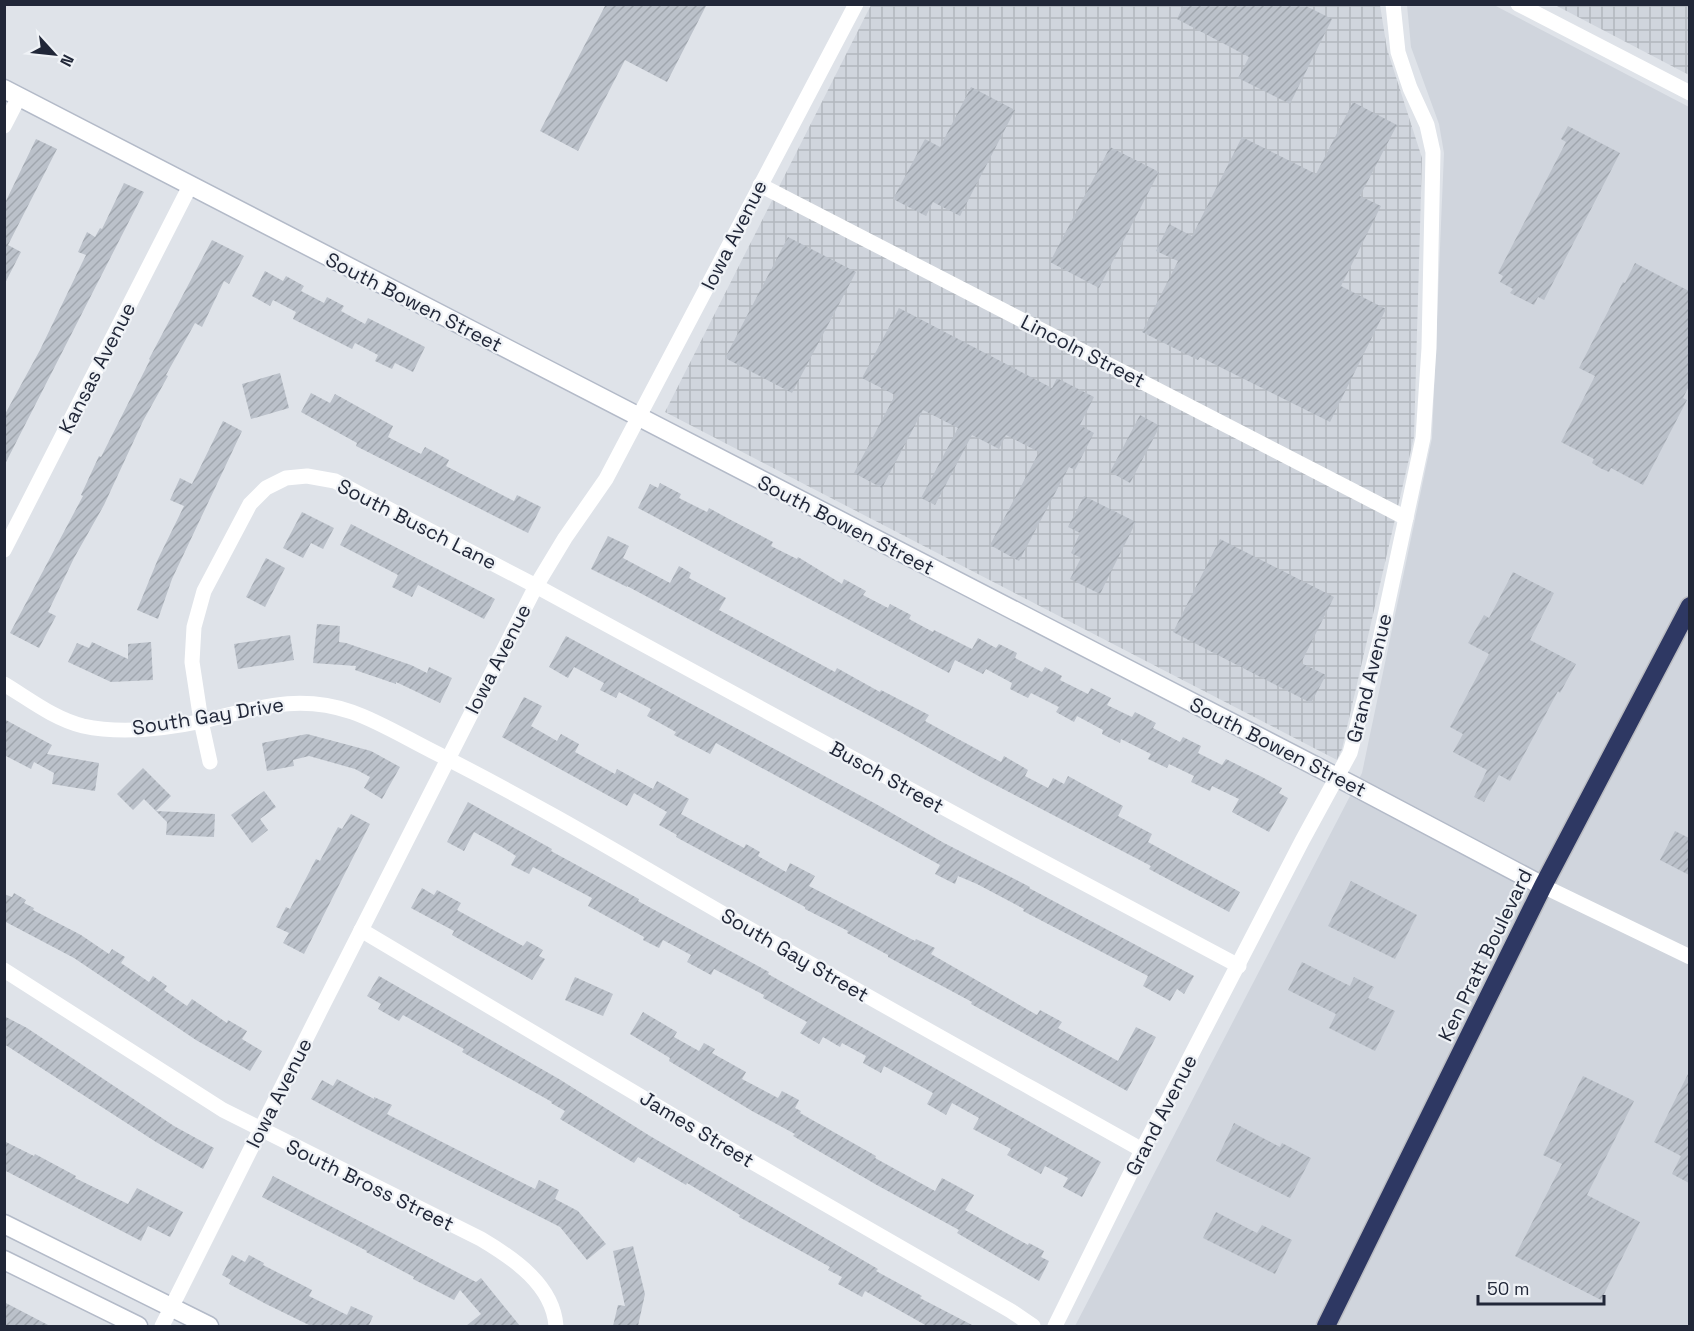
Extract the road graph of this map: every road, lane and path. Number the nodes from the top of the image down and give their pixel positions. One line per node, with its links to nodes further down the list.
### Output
1 (856, 4): 7 (street, Iowa Avenue)
2 (1393, 4): 10 (street, Grand Avenue)
3 (1518, 4): 5 (street)
4 (12, 93): 6 (street); 8 (street, South Bowen Street)
5 (1689, 93)
6 (4, 126)
7 (760, 185): 9 (street, Iowa Avenue); 10 (street, Lincoln Street)
8 (190, 186): 9 (street, South Bowen Street); 11 (street, Kansas Avenue)
9 (639, 418): 12 (street, Iowa Avenue); 18 (street, South Bowen Street)
10 (1406, 518): 18 (street, Grand Avenue)
11 (4, 550)
12 (536, 585): 15 (street, South Busch Lane); 16 (street, Iowa Avenue); 22 (street, Busch Street)
13 (1689, 606): 19 (highway, Ken Pratt Boulevard)
14 (4, 684): 15 (street, South Gay Drive)
15 (201, 721): 16 (street, South Gay Drive); 17 (street, South Busch Lane)
16 (447, 759): 20 (street, Iowa Avenue); 25 (street, South Gay Street)
17 (210, 762)
18 (1337, 778): 19 (street, South Bowen Street); 22 (street, Grand Avenue)
19 (1543, 886): 21 (street, South Bowen Street); 35 (highway, Ken Pratt Boulevard)
20 (361, 930): 24 (street, Iowa Avenue); 33 (street, James Street)
21 (1689, 957)
22 (1239, 966): 25 (street, Grand Avenue)
23 (4, 970): 24 (street, South Bross Street)
24 (260, 1130): 28 (street, Iowa Avenue); 32 (street, South Bross Street)
25 (1142, 1150): 34 (street, Grand Avenue)
26 (5, 1225): 28 (street)
27 (4, 1260): 29 (street)
28 (172, 1307): 30 (street, Iowa Avenue); 31 (street)
29 (138, 1326)
30 (162, 1326)
31 (209, 1326)
32 (556, 1326)
33 (1033, 1326)
34 (1055, 1326)
35 (1326, 1326)

